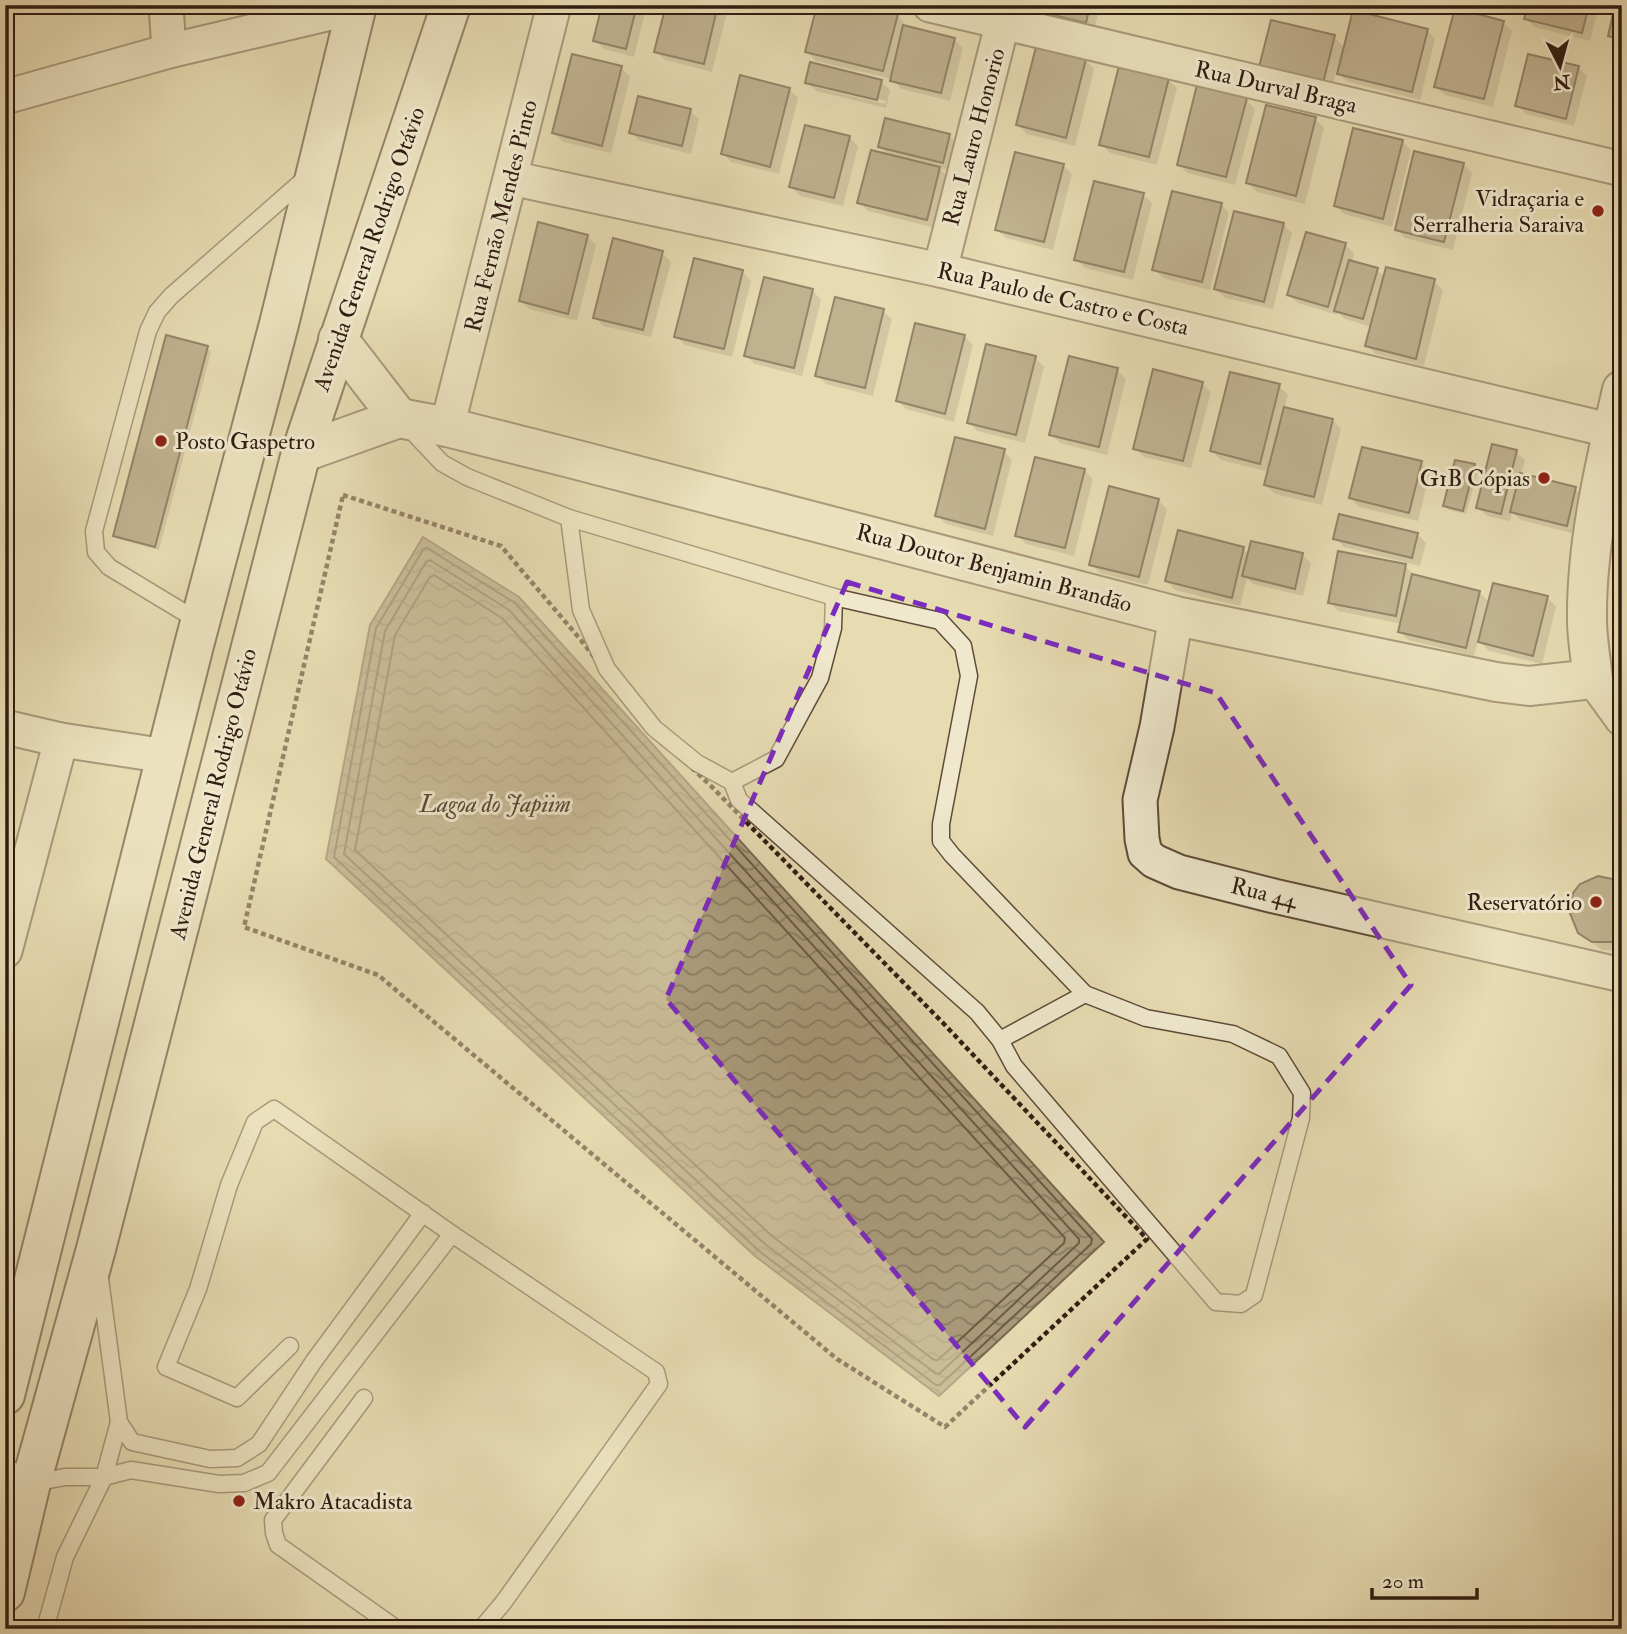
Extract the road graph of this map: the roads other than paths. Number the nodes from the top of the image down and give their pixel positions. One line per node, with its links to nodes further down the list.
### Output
1 (166, 5): 7 (street)
2 (451, 5): 13 (main road, Avenida General Rodrigo Otávio)
3 (554, 5): 11 (street, Rua Fernão Mendes Pinto)
4 (930, 5): 6 (street, Rua Durval Braga)
5 (356, 6): 7 (street); 9 (main road)
6 (1005, 14): 10 (street, Rua Durval Braga); 12 (street, Rua Lauro Honorio)
7 (169, 51): 8 (street)
8 (5, 97)
9 (318, 167): 23 (main road); 23 (lane)
10 (1622, 169)
11 (511, 178): 12 (street, Rua Paulo de Castro e Costa); 16 (street, Rua Fernão Mendes Pinto)
12 (940, 270): 17 (street, Rua Paulo de Castro e Costa)
13 (338, 339): 15 (main road); 18 (main road, Avenida General Rodrigo Otávio)
14 (1622, 390): 17 (main road)
15 (399, 418): 16 (main road, Rua Doutor Benjamin Brandão); 18 (main road); 20 (lane)
16 (447, 427): 22 (main road, Rua Doutor Benjamin Brandão)
17 (1613, 431): 19 (main road)
18 (301, 453): 36 (main road, Avenida General Rodrigo Otávio)
19 (1611, 496): 24 (main road)
20 (569, 518): 21 (lane); 29 (lane)
21 (834, 597): 29 (lane); 32 (lane)
22 (1176, 616): 24 (main road, Rua Doutor Benjamin Brandão); 31 (street, Rua 44)
23 (200, 622): 28 (main road)
24 (1593, 679): 25 (street)
25 (1622, 719)
26 (5, 727): 27 (street)
27 (61, 740): 28 (street); 30 (street)
28 (166, 756): 38 (main road)
29 (732, 782): 33 (lane)
30 (5, 951)
31 (1622, 975)
32 (1085, 994): 33 (lane); 33 (lane)
33 (1000, 1040)
34 (423, 1213): 35 (lane); 37 (lane); 40 (lane)
35 (453, 1234): 41 (lane); 46 (lane)
36 (96, 1249): 40 (lane); 42 (main road, Avenida General Rodrigo Otávio)
37 (290, 1346)
38 (5, 1395)
39 (364, 1398): 45 (lane)
40 (118, 1422): 41 (lane)
41 (104, 1477): 42 (lane); 44 (lane)
42 (18, 1480): 43 (main road, Avenida General Rodrigo Otávio)
43 (5, 1592)
44 (45, 1629)
45 (397, 1629)
46 (481, 1629)

